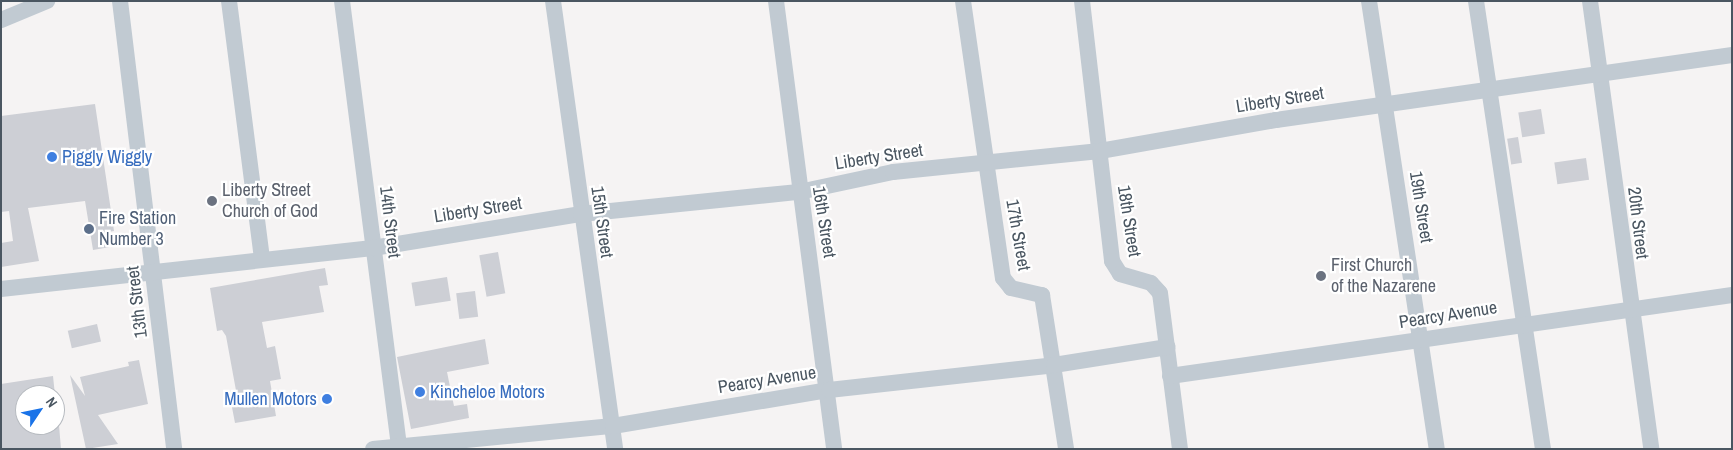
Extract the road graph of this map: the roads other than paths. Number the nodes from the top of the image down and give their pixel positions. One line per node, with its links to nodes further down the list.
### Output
1 (47, 1): 12 (street)
2 (120, 1): 23 (street, 13th Street)
3 (229, 1): 22 (street)
4 (342, 1): 21 (street, 14th Street)
5 (553, 1): 20 (street, 15th Street)
6 (776, 1): 19 (street, 16th Street)
7 (963, 1): 18 (street, 17th Street)
8 (1082, 1): 17 (street, 18th Street)
9 (1369, 1): 16 (street, 19th Street)
10 (1476, 1): 15 (street)
11 (1590, 1): 14 (street, 20th Street)
12 (1, 20)
13 (1732, 55): 14 (street, Liberty Street)
14 (1599, 73): 15 (street, Liberty Street); 26 (street, 20th Street)
15 (1490, 90): 16 (street, Liberty Street); 27 (street)
16 (1384, 105): 17 (street, Liberty Street); 28 (street, 19th Street)
17 (1100, 151): 18 (street, Liberty Street); 29 (street, 18th Street)
18 (986, 164): 19 (street, Liberty Street); 30 (street, 17th Street)
19 (799, 192): 20 (street, Liberty Street); 32 (street, 16th Street)
20 (581, 214): 21 (street, Liberty Street); 33 (street, 15th Street)
21 (374, 248): 22 (street, Liberty Street); 34 (street, 14th Street)
22 (262, 258): 23 (street, Liberty Street)
23 (154, 270): 24 (street, Liberty Street); 35 (street, 13th Street)
24 (1, 289)
25 (1732, 296): 26 (street, Pearcy Avenue)
26 (1629, 308): 27 (street, Pearcy Avenue); 43 (street, 20th Street)
27 (1523, 324): 28 (street, Pearcy Avenue); 42 (street)
28 (1421, 341): 31 (street, Pearcy Avenue); 41 (street, 19th Street)
29 (1168, 347): 30 (street, Pearcy Avenue); 31 (street, 18th Street)
30 (1054, 365): 32 (street, Pearcy Avenue); 39 (street, 17th Street)
31 (1170, 376): 40 (street, 18th Street)
32 (829, 390): 33 (street, Pearcy Avenue); 38 (street, 16th Street)
33 (612, 426): 34 (street, Pearcy Avenue); 37 (street, 15th Street)
34 (399, 447): 36 (street, Pearcy Avenue)
35 (174, 449)
36 (373, 449)
37 (615, 449)
38 (834, 449)
39 (1066, 449)
40 (1180, 449)
41 (1437, 449)
42 (1542, 449)
43 (1651, 449)

